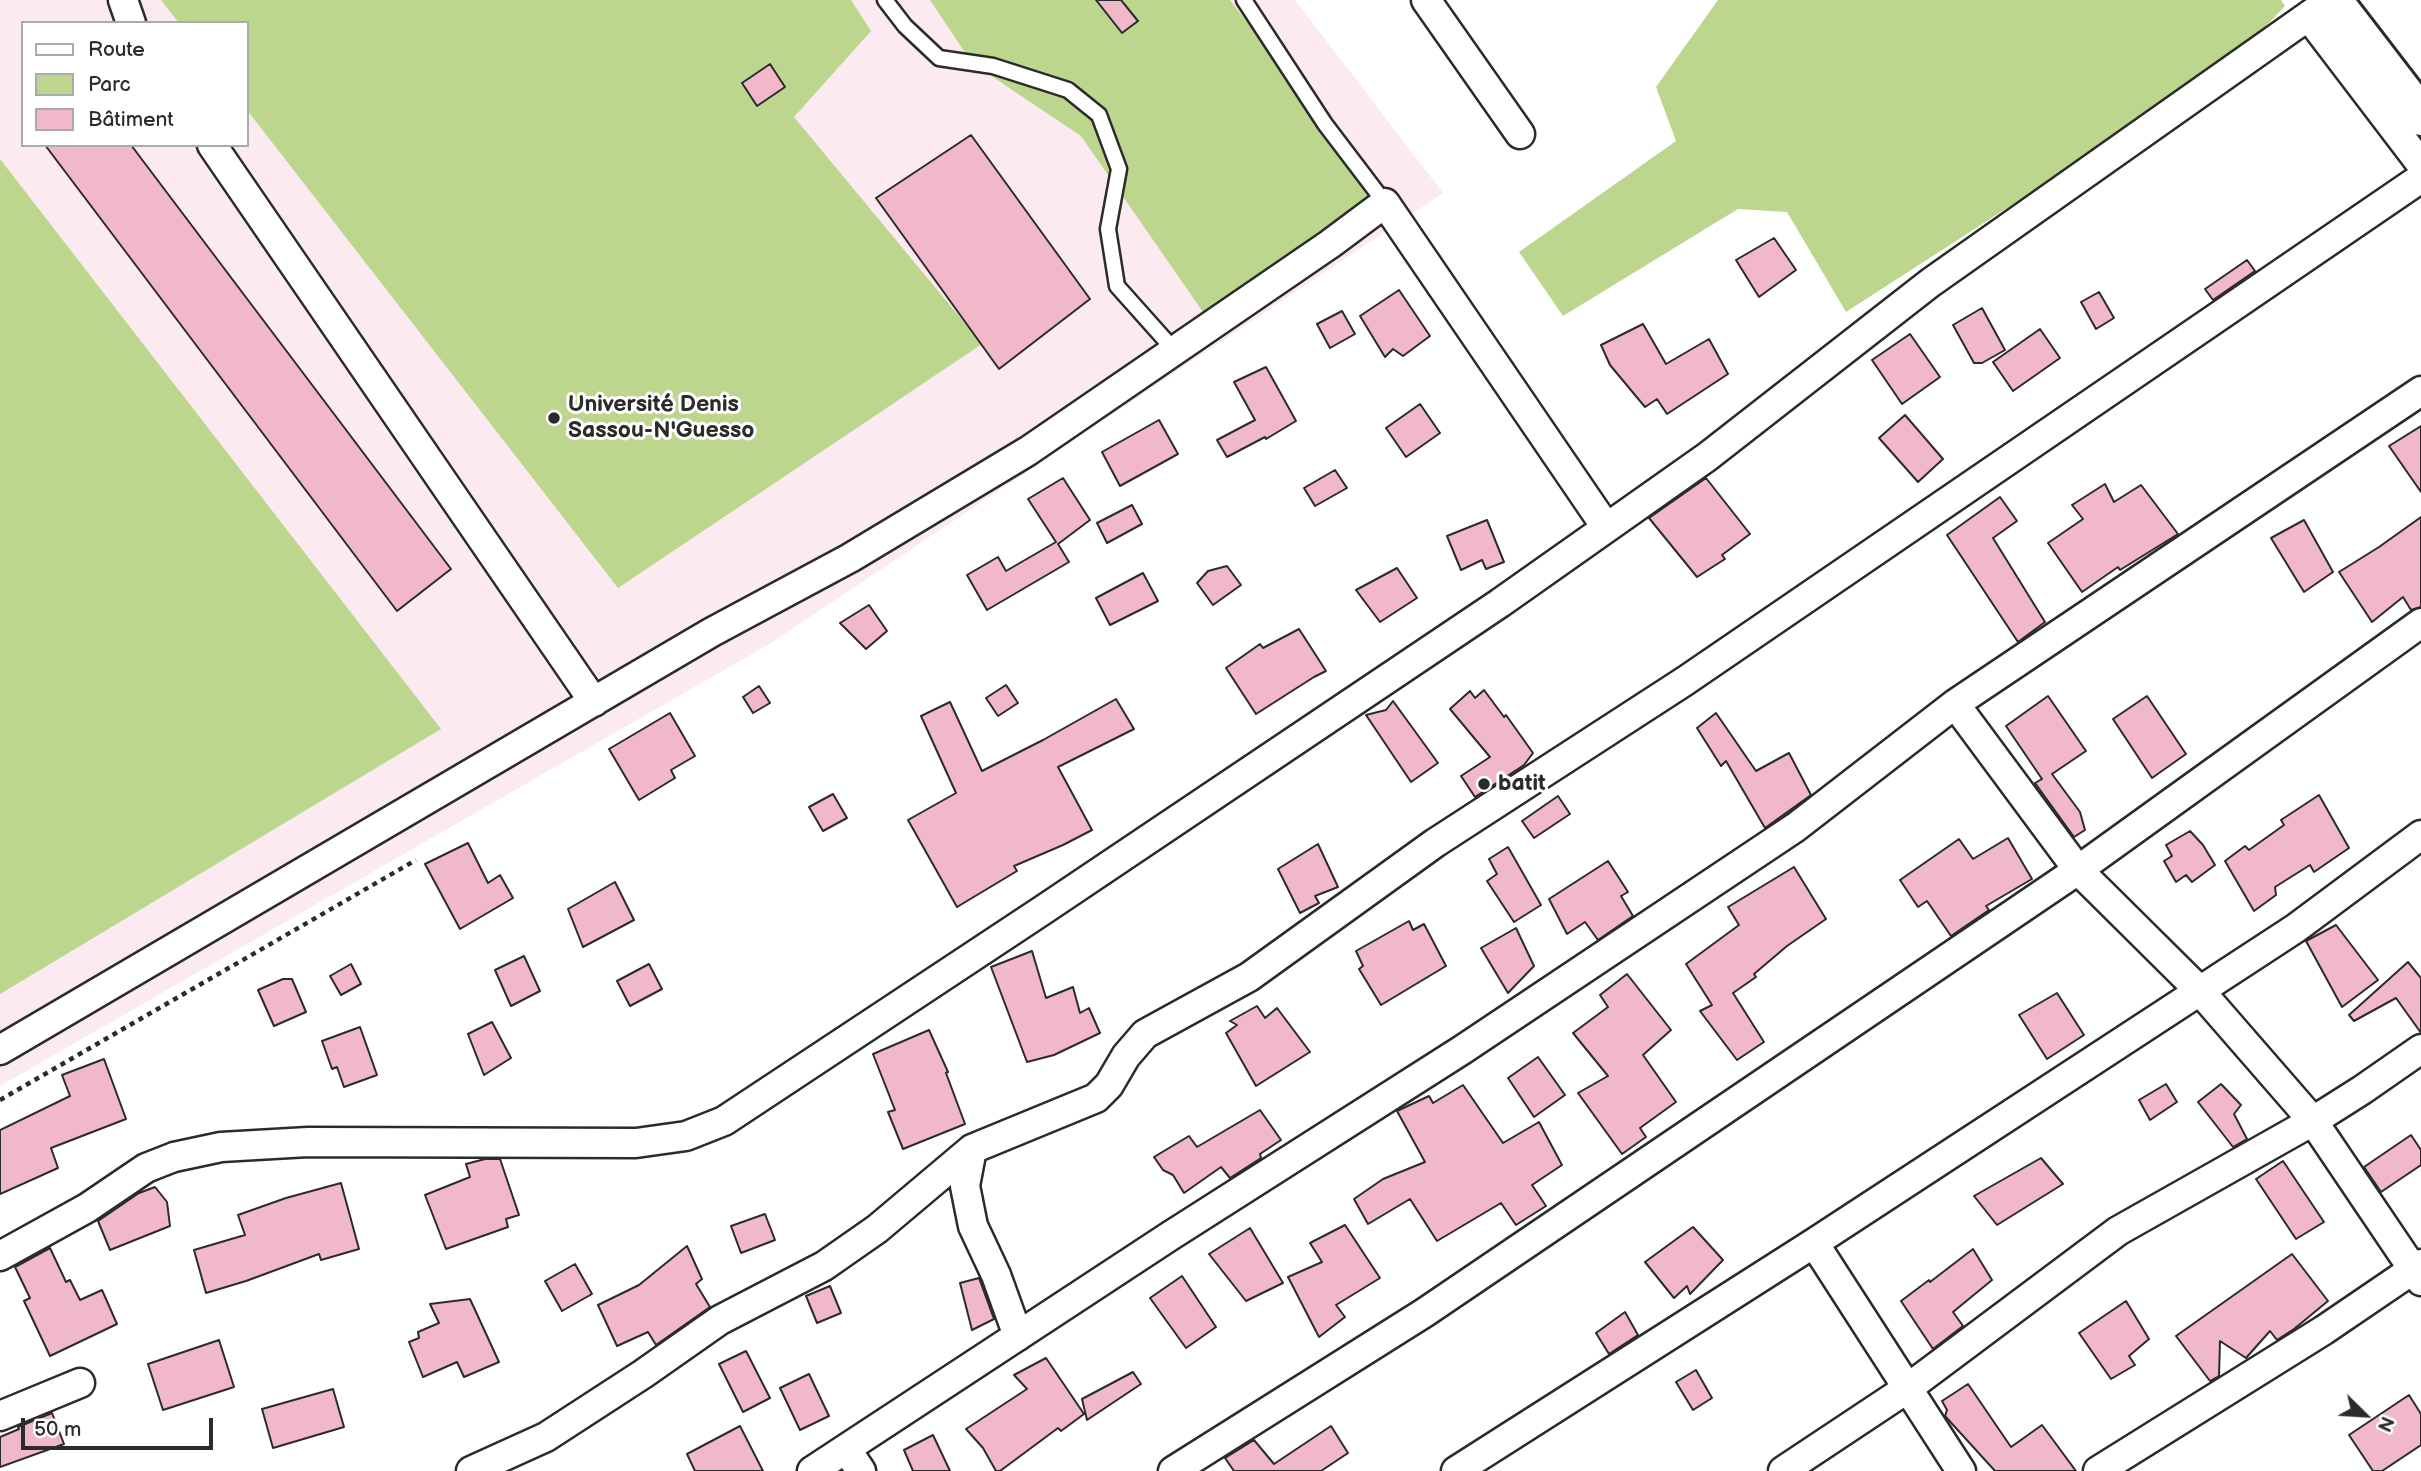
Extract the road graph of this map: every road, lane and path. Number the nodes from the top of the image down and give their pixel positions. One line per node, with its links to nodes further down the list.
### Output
1 (123, 0): 6 (street)
2 (885, 0): 13 (lane)
3 (1244, 0): 12 (lane)
4 (1426, 0): 8 (street)
5 (2324, 6): 7 (main road); 10 (street); 15 (street)
6 (130, 21)
7 (2421, 116)
8 (1520, 134)
9 (213, 147): 17 (street)
10 (2421, 164)
11 (2421, 178): 27 (street)
12 (1385, 203): 13 (street); 15 (street)
13 (1175, 351): 17 (street)
14 (2421, 391): 18 (street)
15 (1605, 527): 29 (street)
16 (2421, 623): 21 (street)
17 (594, 702): 24 (street)
18 (1955, 704): 21 (street); 31 (street)
19 (2421, 835): 22 (street)
20 (416, 860): 25 (path)
21 (2078, 870): 22 (street); 38 (street)
22 (2200, 990): 26 (street); 28 (street)
23 (2421, 1049): 26 (street)
24 (0, 1050)
25 (0, 1100)
26 (2313, 1121): 30 (street); 33 (street)
27 (972, 1149): 31 (street); 36 (street)
28 (1814, 1243): 33 (street); 39 (street)
29 (0, 1256)
30 (2418, 1272): 42 (street)
31 (1018, 1336): 35 (street)
32 (80, 1383): 34 (street)
33 (1908, 1388): 40 (street); 41 (street)
34 (0, 1416)
35 (854, 1460): 37 (street)
36 (471, 1471)
37 (812, 1471)
38 (1173, 1471)
39 (1456, 1471)
40 (1783, 1471)
41 (1961, 1471)
42 (2098, 1471)

